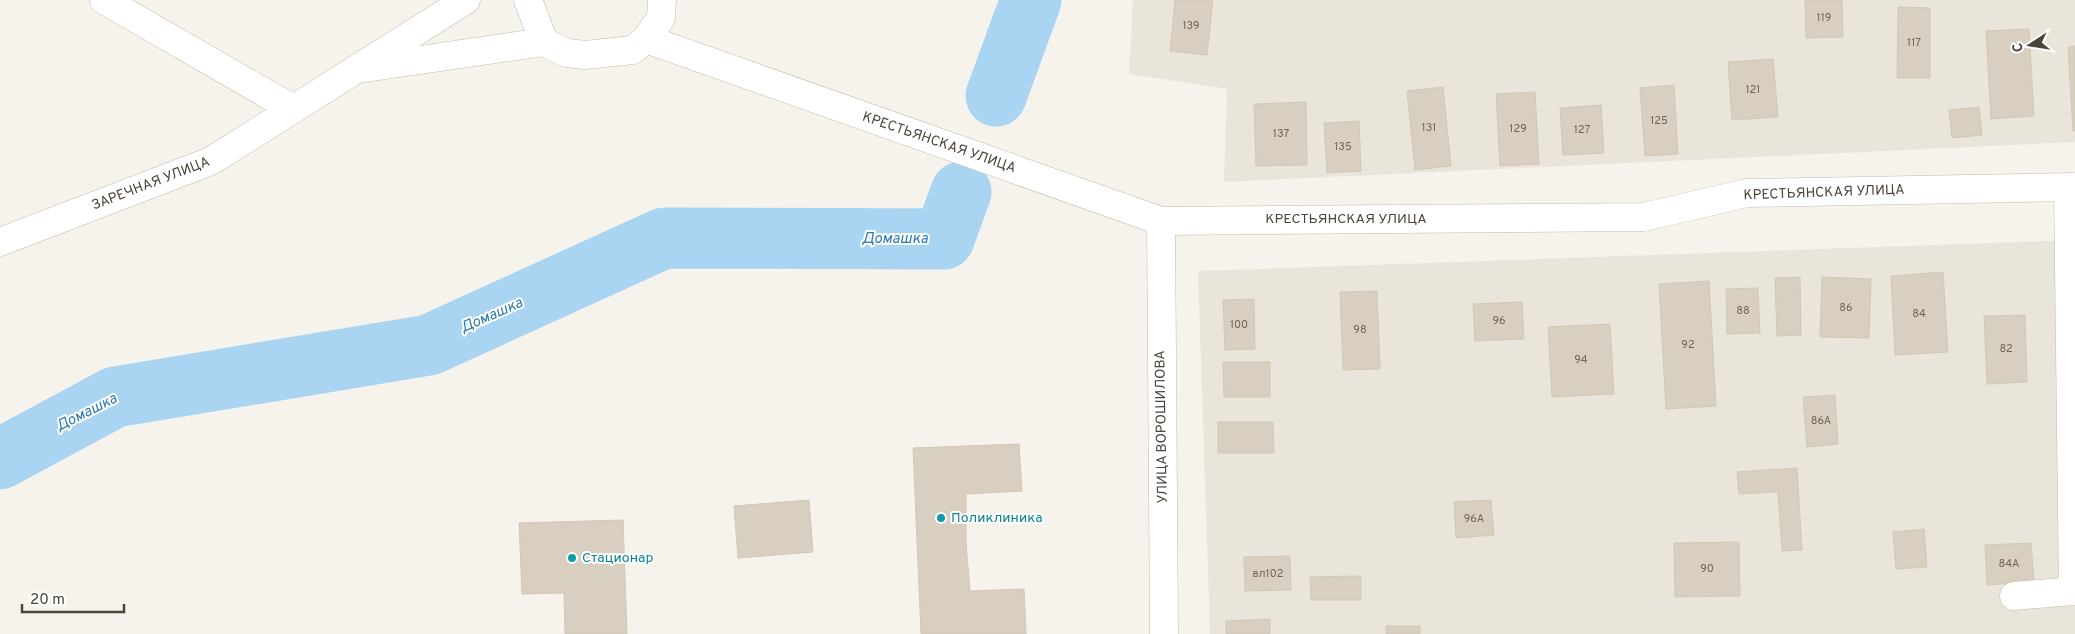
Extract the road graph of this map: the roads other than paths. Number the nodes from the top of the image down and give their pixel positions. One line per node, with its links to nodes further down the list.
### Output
1 (104, 0): 8 (street)
2 (466, 0): 7 (street, ЗАРЕЧНАЯ УЛИЦА)
3 (528, 0): 6 (street)
4 (662, 0): 5 (street)
5 (646, 39): 6 (street); 10 (street, КРЕСТЬЯНСКАЯ УЛИЦА)
6 (544, 42): 7 (street)
7 (356, 69): 8 (street, ЗАРЕЧНАЯ УЛИЦА)
8 (294, 109): 11 (street, ЗАРЕЧНАЯ УЛИЦА)
9 (2071, 187): 10 (street, КРЕСТЬЯНСКАЯ УЛИЦА); 12 (street)
10 (1160, 221): 13 (street, УЛИЦА ВОРОШИЛОВА)
11 (0, 242)
12 (2014, 596)
13 (1164, 634)

